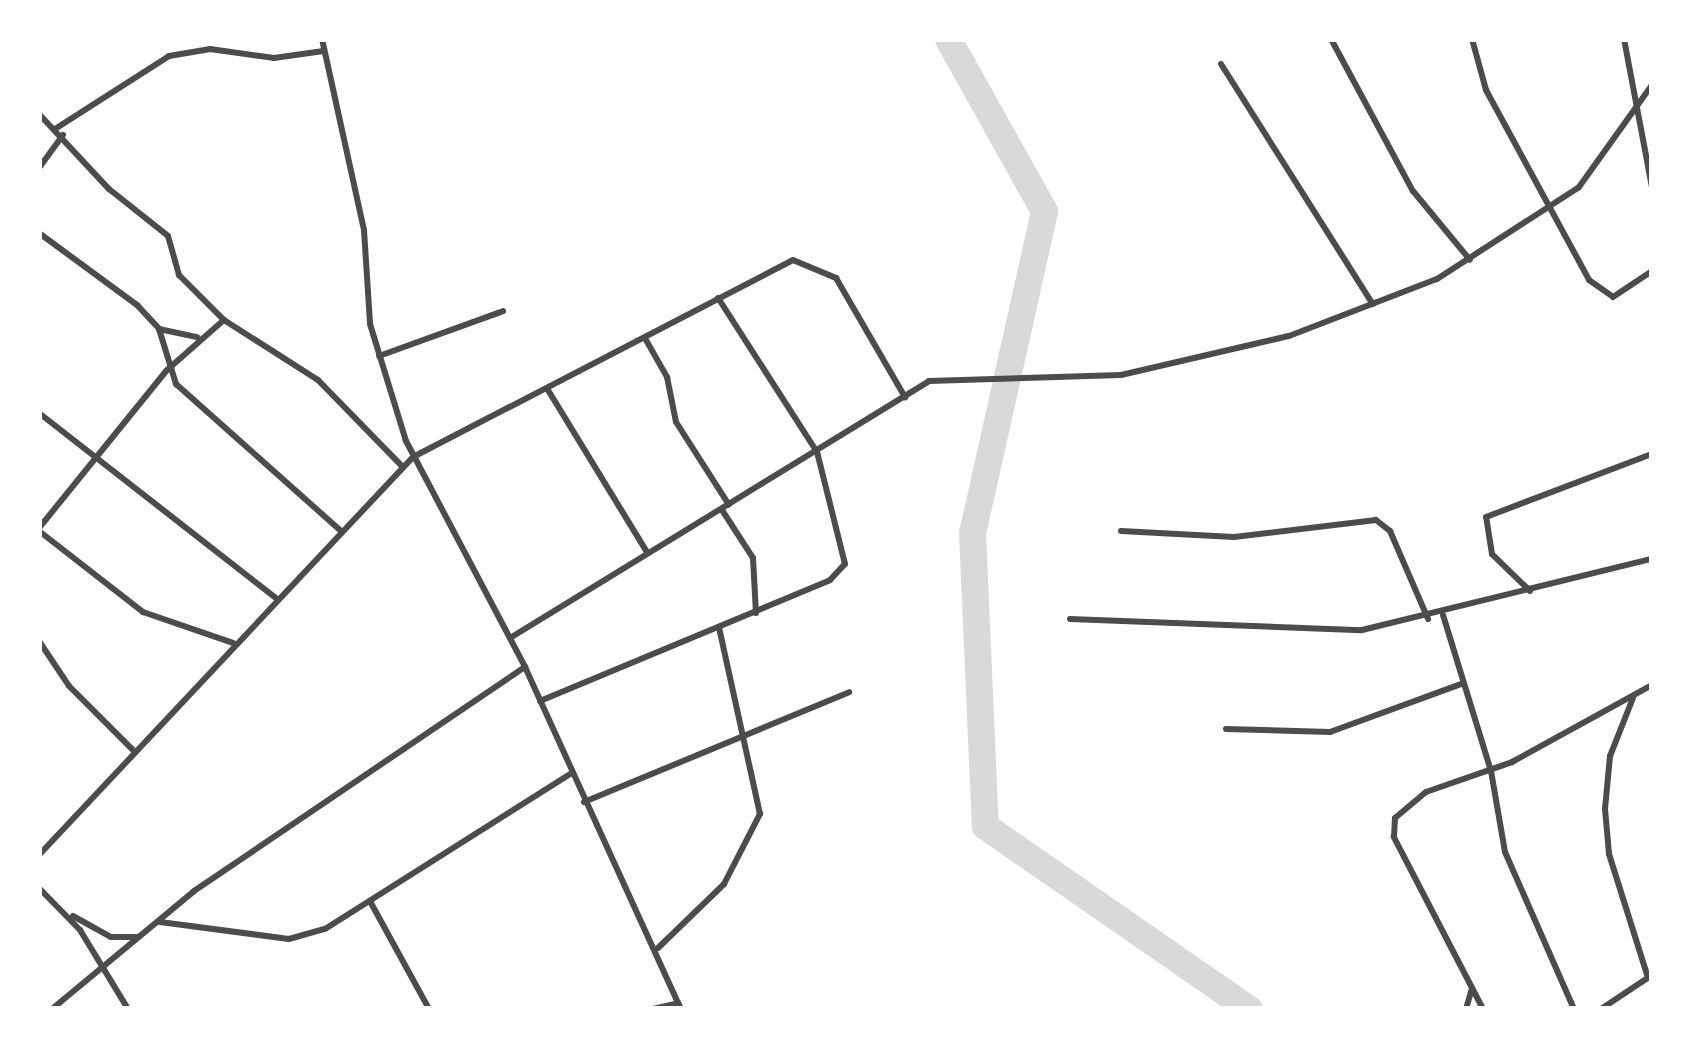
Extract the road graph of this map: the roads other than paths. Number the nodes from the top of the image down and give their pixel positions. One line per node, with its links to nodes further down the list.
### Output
1 (322, 39): 5 (street)
2 (1331, 39): 16 (street)
3 (1472, 39): 14 (street)
4 (1624, 39): 8 (street)
5 (324, 51): 10 (street); 25 (street)
6 (1221, 64): 19 (street)
7 (1652, 86): 8 (street)
8 (1632, 107): 13 (street); 14 (street)
9 (39, 114): 10 (street)
10 (55, 129): 11 (street)
11 (63, 135): 12 (street); 21 (street)
12 (39, 168)
13 (1652, 187)
14 (1553, 207): 16 (street); 17 (street)
15 (39, 233): 22 (street)
16 (1470, 260): 19 (street)
17 (1652, 271)
18 (718, 298): 24 (street); 28 (street); 30 (street)
19 (1373, 304): 28 (street)
20 (503, 311): 25 (street)
21 (224, 320): 23 (street); 34 (street)
22 (160, 329): 23 (street); 26 (street)
23 (198, 338): 26 (street)
24 (646, 340): 27 (street); 35 (street)
25 (379, 356): 32 (street)
26 (166, 370): 33 (street); 37 (street)
27 (548, 390): 32 (street); 39 (street)
28 (905, 397): 30 (street)
29 (39, 413): 33 (street)
30 (817, 452): 35 (street); 43 (street)
31 (1652, 454): 41 (street)
32 (413, 457): 34 (street); 48 (street)
33 (98, 460): 36 (street); 42 (street)
34 (403, 467): 37 (street)
35 (725, 508): 39 (street); 43 (street)
36 (39, 529): 50 (street)
37 (341, 531): 42 (street)
38 (1121, 531): 46 (street)
39 (647, 552): 48 (street)
40 (1652, 559): 41 (street)
41 (1531, 592): 44 (street)
42 (277, 599): 50 (street)
43 (756, 613): 47 (street)
44 (1443, 615): 46 (street); 52 (street)
45 (1070, 619): 46 (street)
46 (1429, 619)
47 (719, 628): 56 (street); 58 (street)
48 (510, 638): 51 (street)
49 (39, 641): 59 (street)
50 (233, 643): 59 (street)
51 (525, 667): 56 (street); 67 (street)
52 (1461, 684): 57 (street); 60 (street)
53 (1652, 685): 55 (street)
54 (849, 692): 58 (street)
55 (1634, 694): 60 (street); 71 (street)
56 (540, 701): 61 (street)
57 (1226, 729)
58 (738, 732): 62 (street); 69 (street)
59 (133, 750): 63 (street)
60 (1491, 772): 72 (street); 80 (street)
61 (570, 774): 62 (street); 65 (street)
62 (584, 802): 69 (street)
63 (39, 855)
64 (39, 888): 66 (street)
65 (371, 903): 67 (street); 76 (street)
66 (65, 911): 68 (street); 70 (street)
67 (158, 922): 68 (street)
68 (142, 938): 70 (street)
69 (658, 948): 73 (street)
70 (103, 970): 74 (street); 75 (street)
71 (1650, 976): 81 (street)
72 (1471, 991): 78 (street); 79 (street)
73 (680, 1006): 77 (street)
74 (52, 1009)
75 (128, 1009)
76 (429, 1009)
77 (653, 1009)
78 (1466, 1009)
79 (1483, 1009)
80 (1574, 1009)
81 (1601, 1009)

